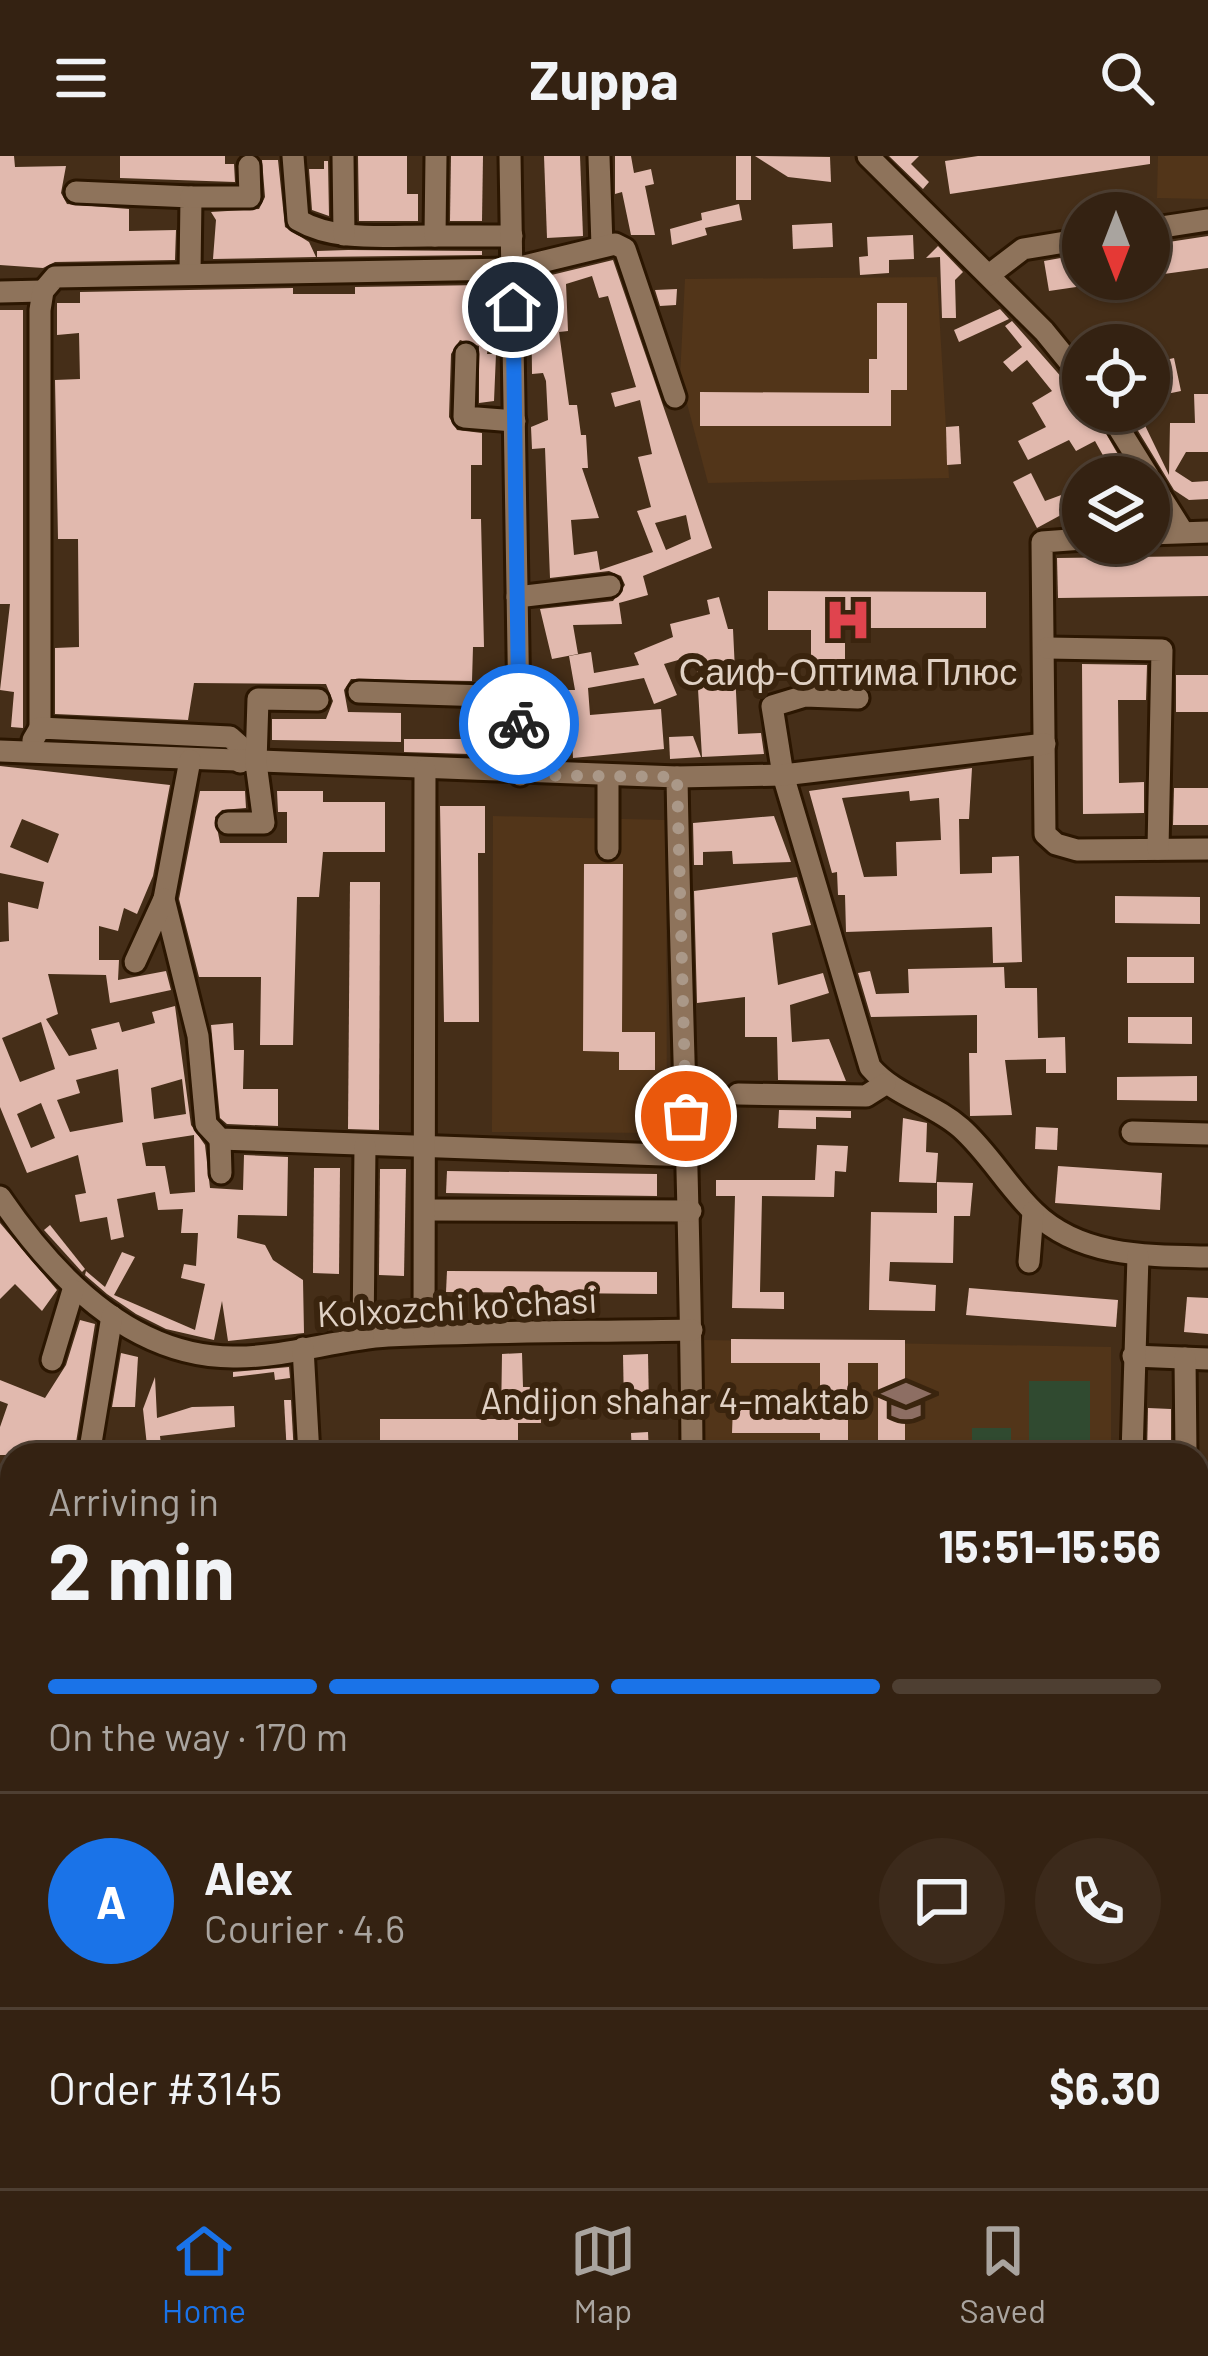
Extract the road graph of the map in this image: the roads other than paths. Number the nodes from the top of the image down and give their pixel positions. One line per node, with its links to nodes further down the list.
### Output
1 (293, 156): 12 (street)
2 (343, 156): 12 (street)
3 (436, 156): 13 (street)
4 (510, 156): 14 (street)
5 (868, 156): 19 (street)
6 (599, 157): 16 (street)
7 (250, 166): 9 (street)
8 (76, 192): 9 (street)
9 (191, 197): 18 (street)
10 (1208, 220): 11 (street)
11 (1170, 226)
12 (344, 235): 13 (street)
13 (435, 236): 14 (street)
14 (512, 236): 17 (street)
15 (1062, 242): 19 (street)
16 (602, 246): 17 (street); 24 (street)
17 (512, 268): 18 (street); 25 (street)
18 (190, 273): 20 (street)
19 (989, 275): 23 (street)
20 (43, 291): 21 (street); 38 (street)
21 (0, 292)
22 (466, 354): 25 (street)
23 (1062, 356)
24 (675, 397)
25 (515, 421): 32 (street)
26 (1170, 511): 27 (street)
27 (1183, 532): 28 (street); 29 (street)
28 (1208, 532)
29 (1170, 533)
30 (1062, 541): 33 (street)
31 (610, 586): 32 (street)
32 (518, 597): 35 (street)
33 (1047, 648): 39 (street); 51 (street)
34 (359, 692): 35 (street)
35 (518, 697): 45 (street)
36 (858, 698): 47 (street)
37 (318, 700): 43 (street)
38 (40, 728): 41 (street); 43 (street)
39 (1045, 744): 47 (street); 51 (street)
40 (0, 752): 41 (street)
41 (26, 752): 42 (street)
42 (190, 760): 43 (street); 53 (street)
43 (248, 762): 44 (street); 49 (street)
44 (425, 770): 45 (street); 61 (street)
45 (520, 775): 46 (street)
46 (608, 776): 48 (street); 50 (street)
47 (783, 776): 48 (street); 55 (street)
48 (677, 777): 62 (street)
49 (228, 823)
50 (608, 849)
51 (1158, 849): 52 (street)
52 (1208, 849)
53 (164, 899): 54 (street); 59 (street)
54 (135, 962)
55 (885, 1084): 56 (street); 67 (street)
56 (738, 1094)
57 (1132, 1132): 58 (street)
58 (1208, 1134)
59 (220, 1139): 60 (street); 63 (street)
60 (365, 1146): 61 (street); 75 (street)
61 (425, 1148): 62 (street); 65 (street)
62 (691, 1156): 66 (street)
63 (221, 1173)
64 (0, 1197): 71 (street, Kolxozchi koʻchasi)
65 (426, 1210): 66 (street); 74 (street)
66 (691, 1211): 73 (street)
67 (1033, 1212): 68 (street); 70 (street)
68 (1138, 1256): 69 (street); 77 (street)
69 (1208, 1257)
70 (1029, 1262)
71 (73, 1290): 72 (street, Kolxozchi koʻchasi); 79 (street)
72 (112, 1316): 76 (street, Kolxozchi koʻchasi); 81 (street)
73 (692, 1330): 74 (street, Kolxozchi koʻchasi); 83 (street)
74 (424, 1334): 75 (street, Kolxozchi koʻchasi)
75 (363, 1337): 76 (street, Kolxozchi koʻchasi)
76 (303, 1348): 82 (street)
77 (1133, 1356): 78 (street); 84 (street)
78 (1197, 1359): 80 (street)
79 (52, 1360)
80 (1197, 1410): 85 (street)
81 (91, 1443)
82 (308, 1443)
83 (692, 1443)
84 (1132, 1443)
85 (1189, 1443)

